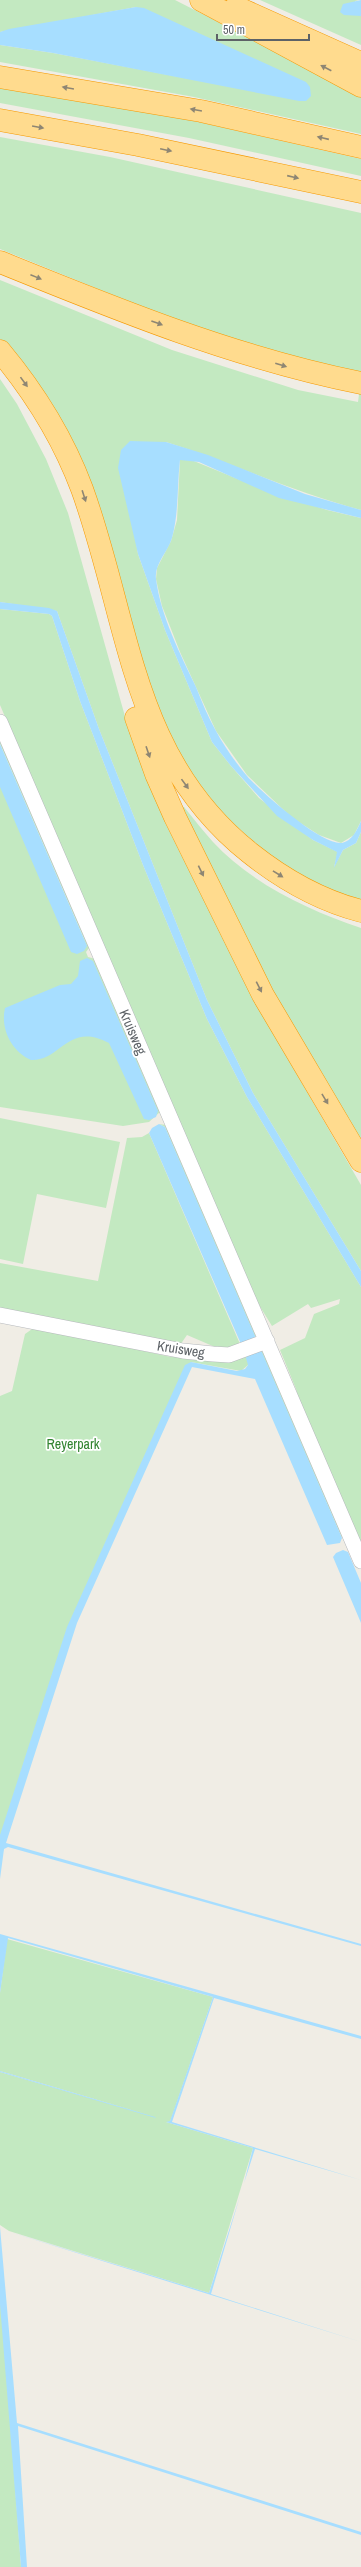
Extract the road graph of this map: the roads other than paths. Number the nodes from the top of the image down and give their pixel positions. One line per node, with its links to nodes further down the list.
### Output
1 (201, 0): 5 (highway, one-way to 1)
2 (219, 0): 3 (highway)
3 (361, 63)
4 (0, 77): 7 (highway, one-way to 4)
5 (361, 86)
6 (0, 120): 8 (highway, one-way to 8)
7 (361, 147)
8 (361, 192)
9 (0, 262): 11 (highway, one-way to 11)
10 (0, 351): 12 (highway, one-way to 12)
11 (361, 383)
12 (109, 578): 14 (highway, one-way to 14); 15 (highway, one-way to 15)
13 (0, 722): 17 (street, Kruisweg)
14 (361, 911)
15 (361, 1161)
16 (0, 1315): 17 (street, Kruisweg)
17 (256, 1346): 18 (street, Kruisweg)
18 (361, 1561)

